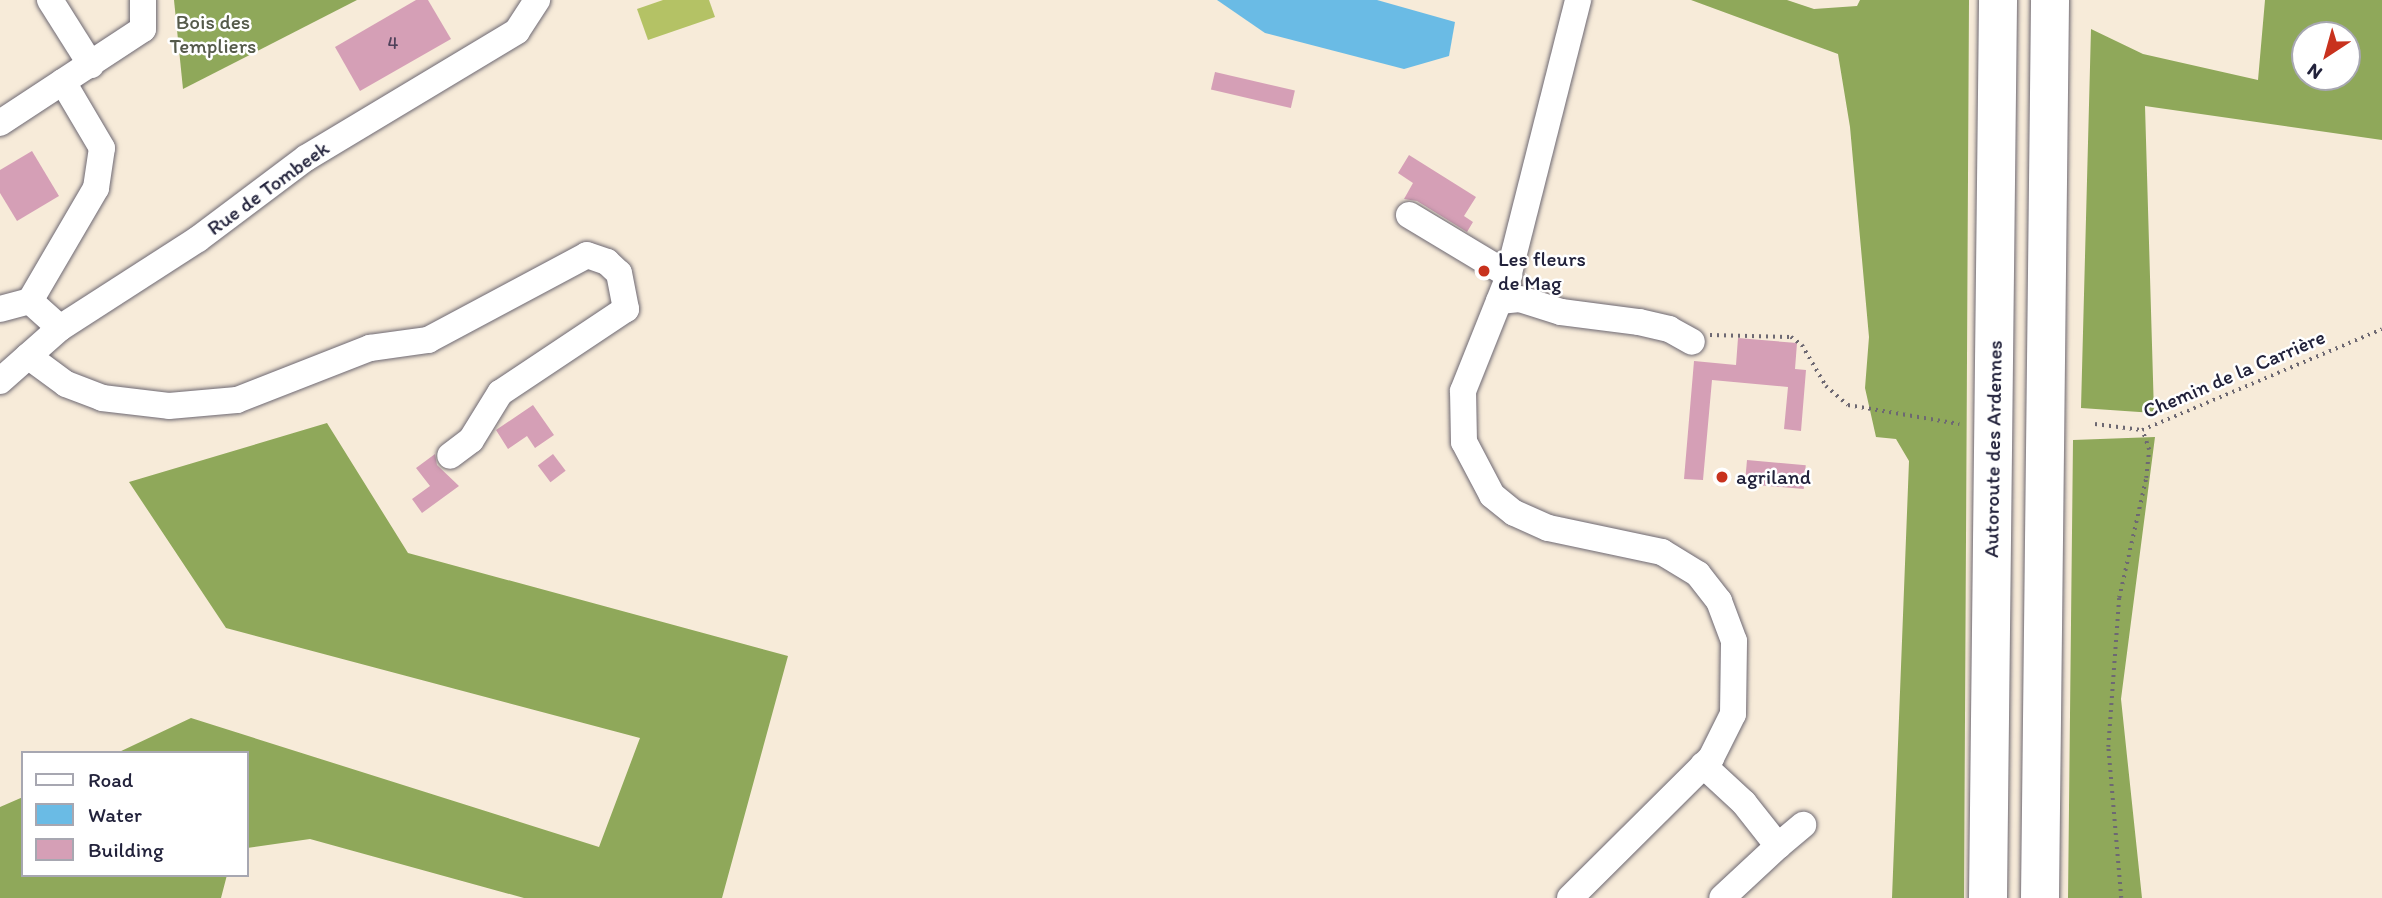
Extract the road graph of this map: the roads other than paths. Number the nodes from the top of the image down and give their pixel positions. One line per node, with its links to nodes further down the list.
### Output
1 (50, 0): 7 (street)
2 (143, 0): 7 (street)
3 (537, 0): 15 (street, Rue de Tombeek)
4 (1578, 0): 11 (street)
5 (1998, 0): 25 (highway, Autoroute des Ardennes)
6 (2050, 0): 26 (highway)
7 (91, 65): 8 (street)
8 (63, 82): 9 (street); 12 (street)
9 (0, 123)
10 (1409, 215): 11 (street)
11 (1509, 275): 13 (street)
12 (30, 301): 14 (street); 15 (street)
13 (1499, 301): 16 (street); 20 (street)
14 (0, 309)
15 (60, 328): 17 (street, Rue de Tombeek)
16 (1704, 339)
17 (28, 356): 18 (street, Rue de Tombeek); 19 (street)
18 (0, 381)
19 (450, 456)
20 (1703, 765): 22 (street); 23 (street)
21 (1803, 825): 22 (street)
22 (1778, 846): 24 (street)
23 (1570, 898)
24 (1723, 898)
25 (1988, 898)
26 (2040, 898)

